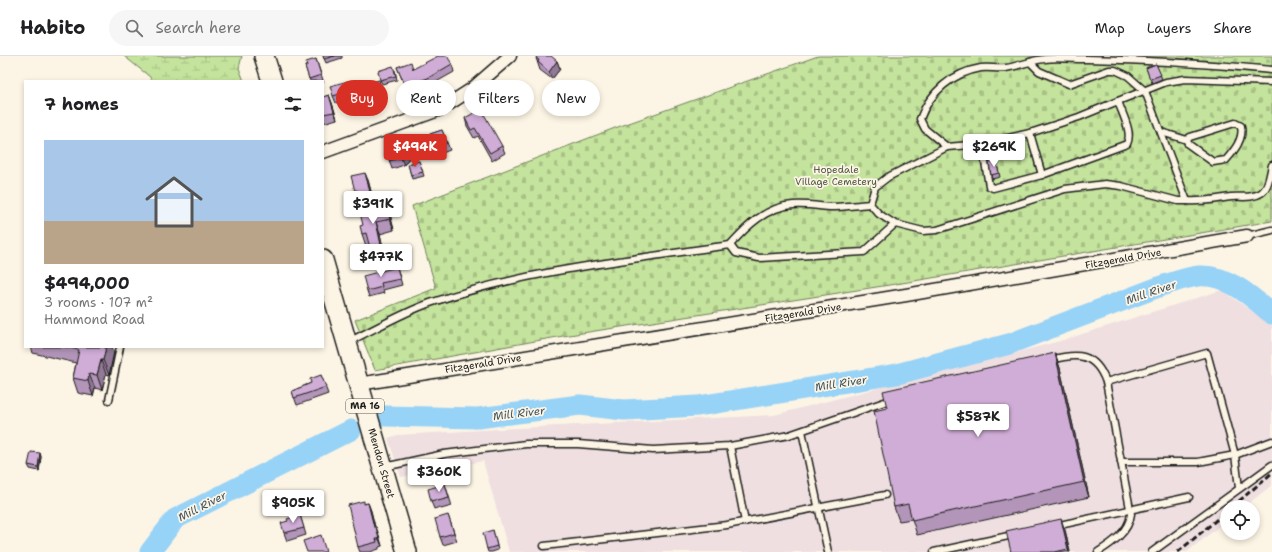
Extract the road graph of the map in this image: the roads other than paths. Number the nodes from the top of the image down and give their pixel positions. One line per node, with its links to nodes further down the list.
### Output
1 (264, 56): 5 (main road)
2 (510, 56): 14 (street)
3 (1030, 62): 4 (lane); 7 (lane); 13 (lane)
4 (1272, 70)
5 (272, 80)
6 (1272, 82): 7 (lane)
7 (1146, 91): 8 (lane); 9 (lane)
8 (1118, 101): 10 (lane); 16 (lane)
9 (1161, 132): 11 (lane); 17 (lane)
10 (1030, 133): 12 (lane); 16 (lane)
11 (1187, 140): 11 (lane)
12 (982, 144): 13 (lane); 16 (lane)
13 (947, 147): 18 (lane)
14 (324, 152)
15 (1272, 165): 17 (lane)
16 (1042, 176)
17 (1187, 201): 19 (lane)
18 (870, 204): 19 (lane); 22 (lane)
19 (895, 224): 22 (lane)
20 (1272, 230): 21 (lane)
21 (1247, 236): 28 (street, Fitzgerald Drive)
22 (730, 245): 24 (lane)
23 (324, 263): 24 (main road, Mendon Street / MA 16)
24 (347, 343): 28 (main road, Mendon Street / MA 16)
25 (120, 348): 30 (lane)
26 (1046, 361): 27 (lane)
27 (1106, 382): 34 (lane); 35 (lane)
28 (359, 384): 37 (main road, Mendon Street / MA 16)
29 (903, 396): 31 (lane)
30 (109, 400)
31 (802, 431): 33 (lane); 41 (lane)
32 (1272, 441): 34 (lane)
33 (730, 446): 37 (lane); 43 (lane)
34 (1235, 455): 35 (lane); 38 (lane)
35 (1121, 462): 42 (lane)
36 (1272, 465): 38 (lane)
37 (383, 467): 47 (main road, Mendon Street / MA 16)
38 (1239, 488): 51 (lane)
39 (885, 495): 41 (lane)
40 (1189, 497): 42 (lane)
41 (819, 508): 43 (lane); 48 (lane)
42 (1131, 510): 44 (lane); 50 (lane)
43 (745, 522): 46 (lane)
44 (1048, 528)
45 (1017, 534): 49 (lane)
46 (544, 546)
47 (407, 552)
48 (828, 552)
49 (934, 552)
50 (1098, 552)
51 (1152, 552)

